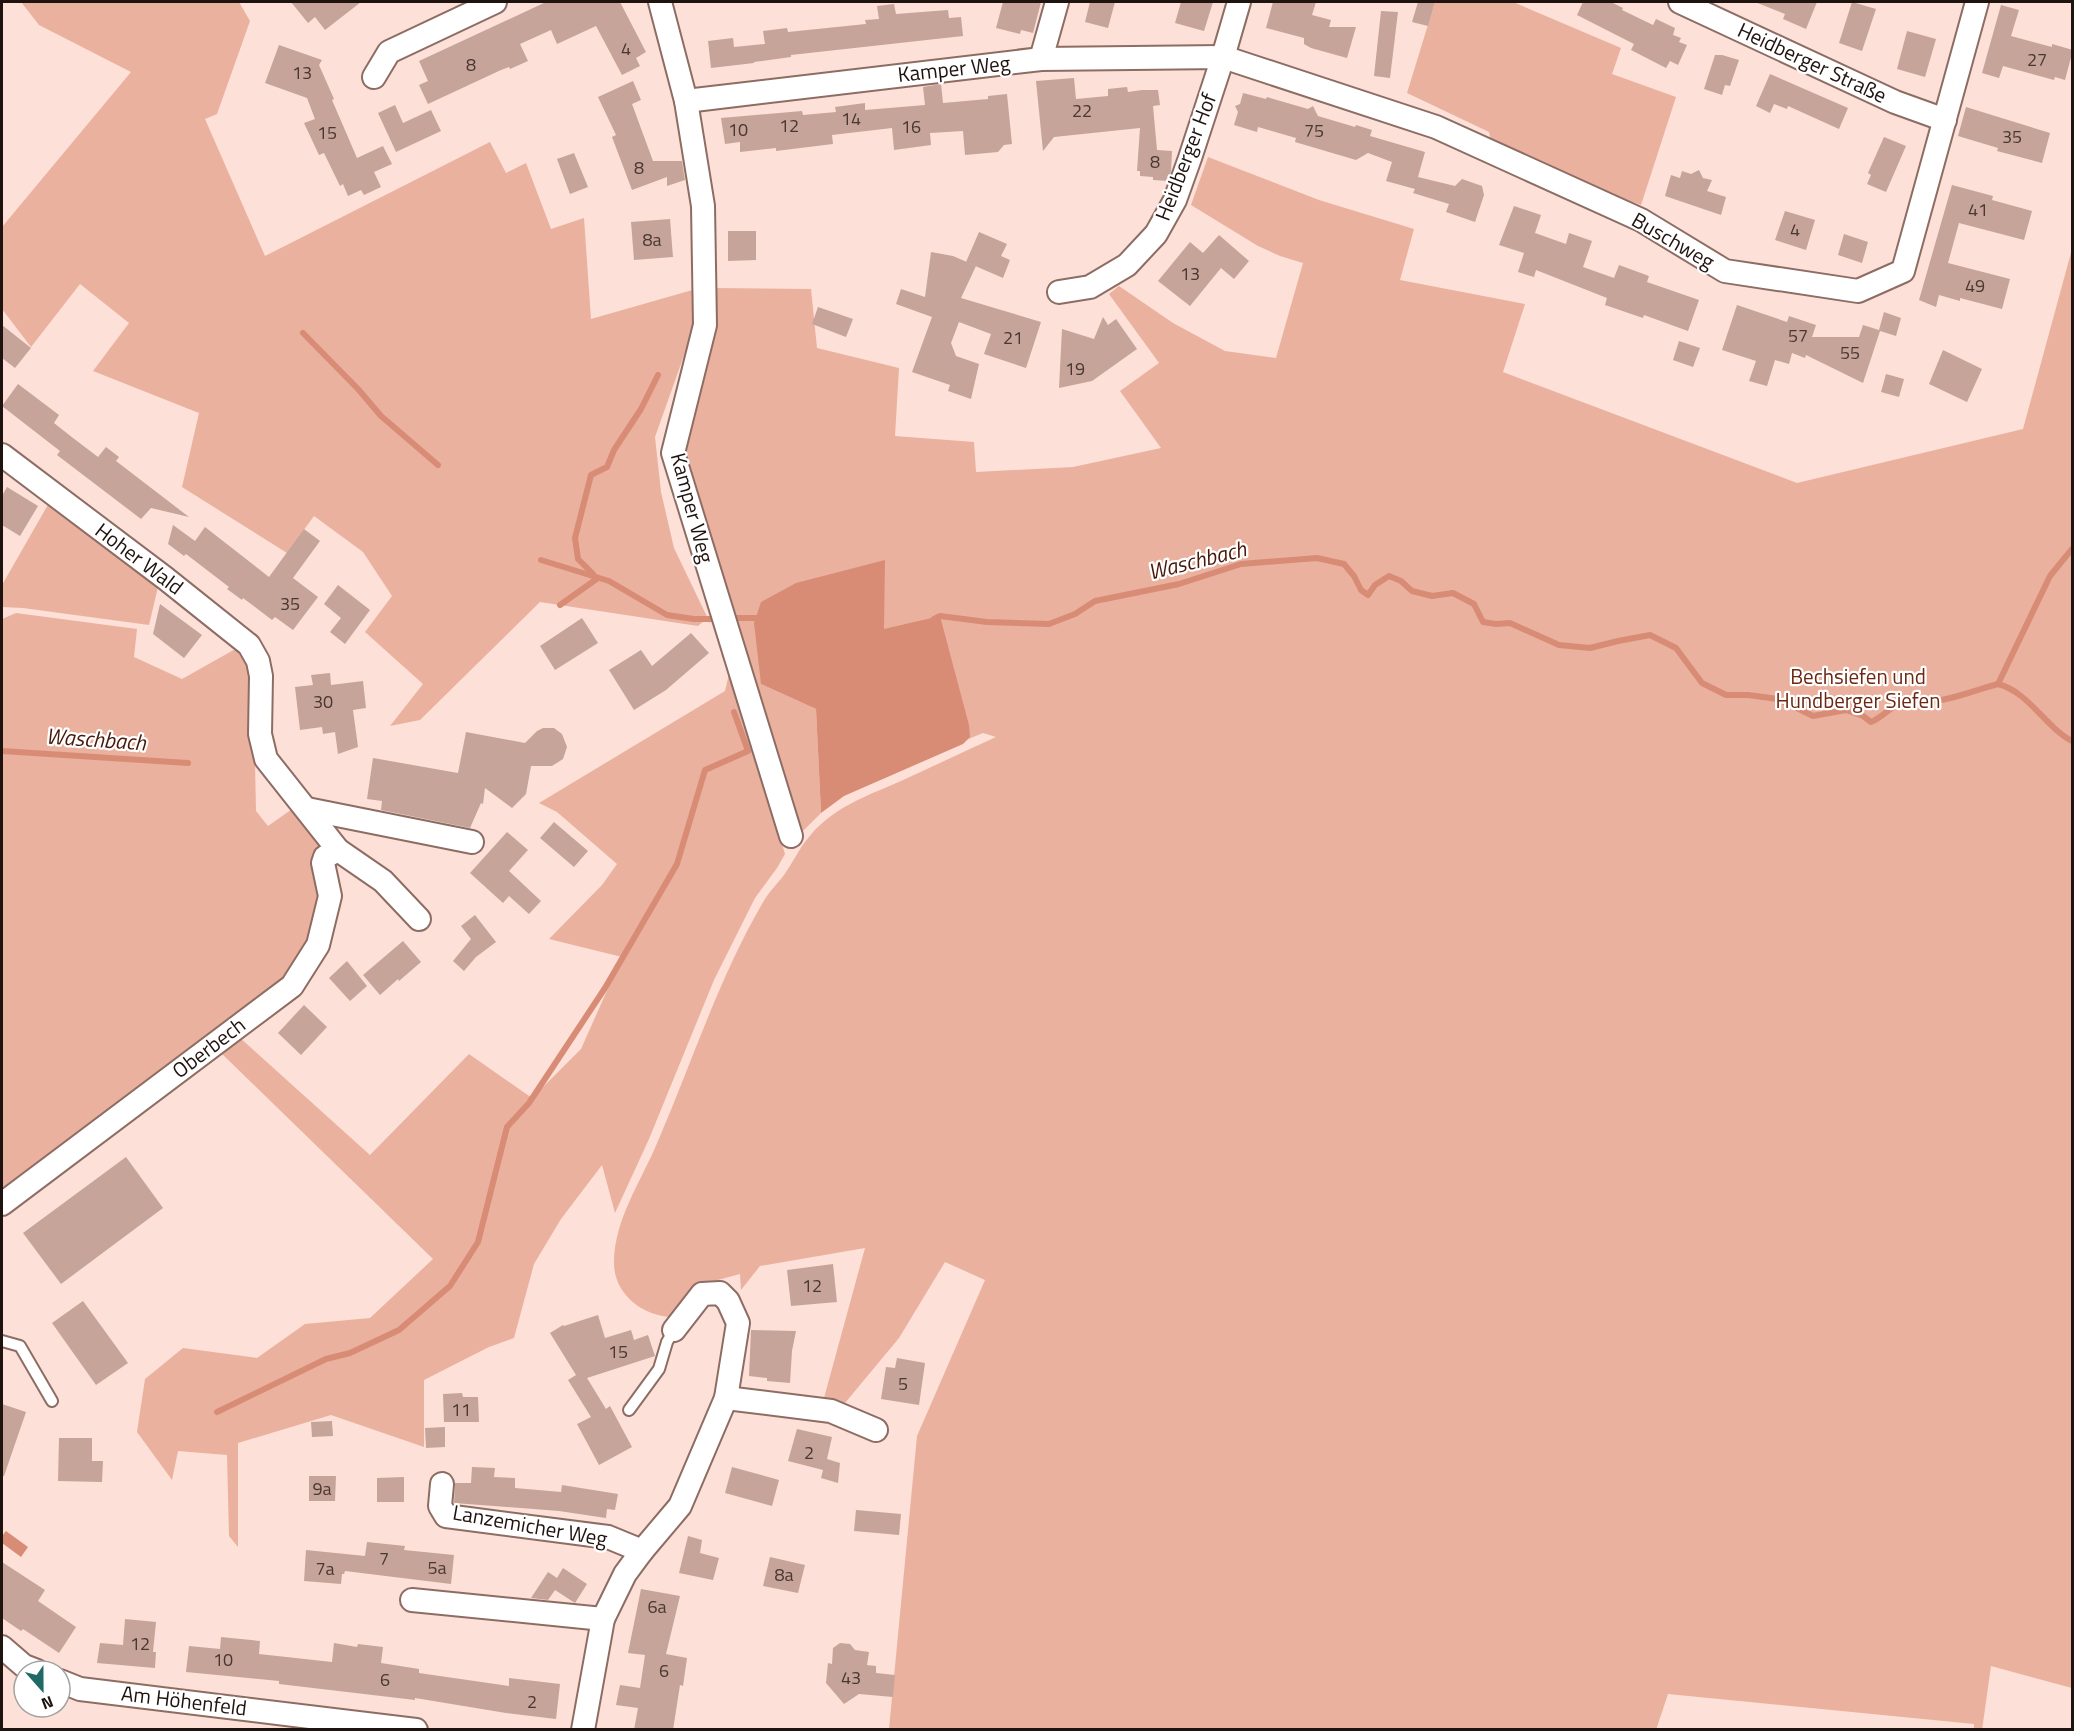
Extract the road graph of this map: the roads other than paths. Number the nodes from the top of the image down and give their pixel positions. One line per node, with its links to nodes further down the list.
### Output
1 (495, 2): 9 (street)
2 (660, 2): 10 (street, Kamper Weg)
3 (1057, 2): 8 (street)
4 (1239, 2): 7 (street, Heidberger Hof)
5 (1680, 2): 11 (street, Heidberger Straße)
6 (1977, 2): 11 (street, Buschweg)
7 (1223, 57): 8 (street, Kamper Weg); 11 (street, Buschweg); 12 (street, Heidberger Hof)
8 (1041, 59): 10 (street, Kamper Weg)
9 (374, 77)
10 (686, 101): 15 (street, Kamper Weg)
11 (1945, 120)
12 (1059, 292)
13 (2, 455): 14 (street, Hoher Wald)
14 (307, 809): 16 (street); 17 (street)
15 (791, 836)
16 (472, 842)
17 (338, 850): 18 (street); 19 (street, Oberbech)
18 (419, 919)
19 (2, 1204)
20 (674, 1330): 22 (street, Lanzemicher Weg); 24 (lane)
21 (2, 1341): 23 (lane)
22 (726, 1398): 25 (street); 27 (street, Lanzemicher Weg)
23 (52, 1401)
24 (629, 1410)
25 (876, 1430)
26 (442, 1484): 27 (street, Lanzemicher Weg)
27 (642, 1551): 29 (street, Lanzemicher Weg)
28 (412, 1600): 29 (street)
29 (603, 1618): 34 (street, Lanzemicher Weg)
30 (2, 1647): 31 (street)
31 (16, 1659)
32 (72, 1685): 33 (street, Am Höhenfeld)
33 (416, 1730)
34 (583, 1730)

